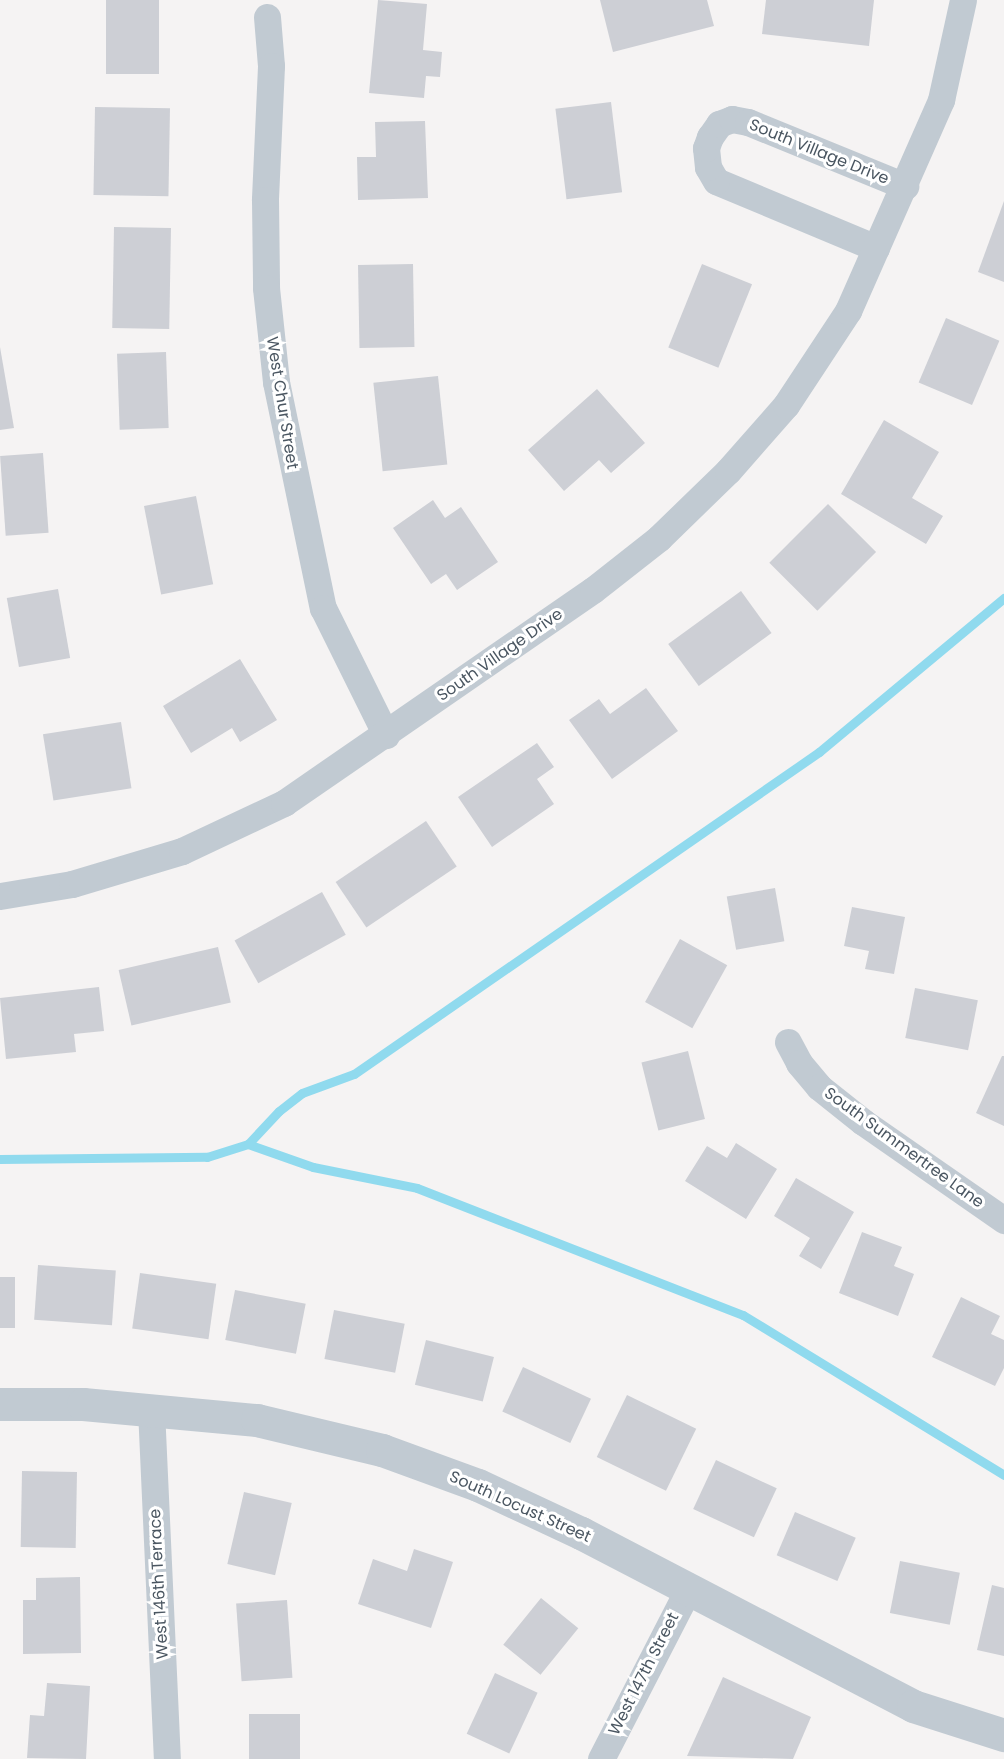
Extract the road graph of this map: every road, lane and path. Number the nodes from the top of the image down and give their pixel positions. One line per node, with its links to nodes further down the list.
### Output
1 (963, 0): 3 (street, South Village Drive)
2 (267, 17): 5 (street, West Chur Street)
3 (905, 186): 4 (street, South Village Drive); 4 (street, South Village Drive)
4 (876, 248): 5 (street, South Village Drive)
5 (386, 735): 6 (street, South Village Drive)
6 (0, 896)
7 (788, 1042): 8 (street, South Summertree Lane)
8 (1004, 1220)
9 (0, 1404): 10 (street, South Locust Street)
10 (151, 1409): 11 (street, South Locust Street); 13 (street, West 146th Terrace)
11 (688, 1590): 12 (street, South Locust Street); 14 (street, West 147th Street)
12 (1004, 1735)
13 (167, 1759)
14 (601, 1759)

